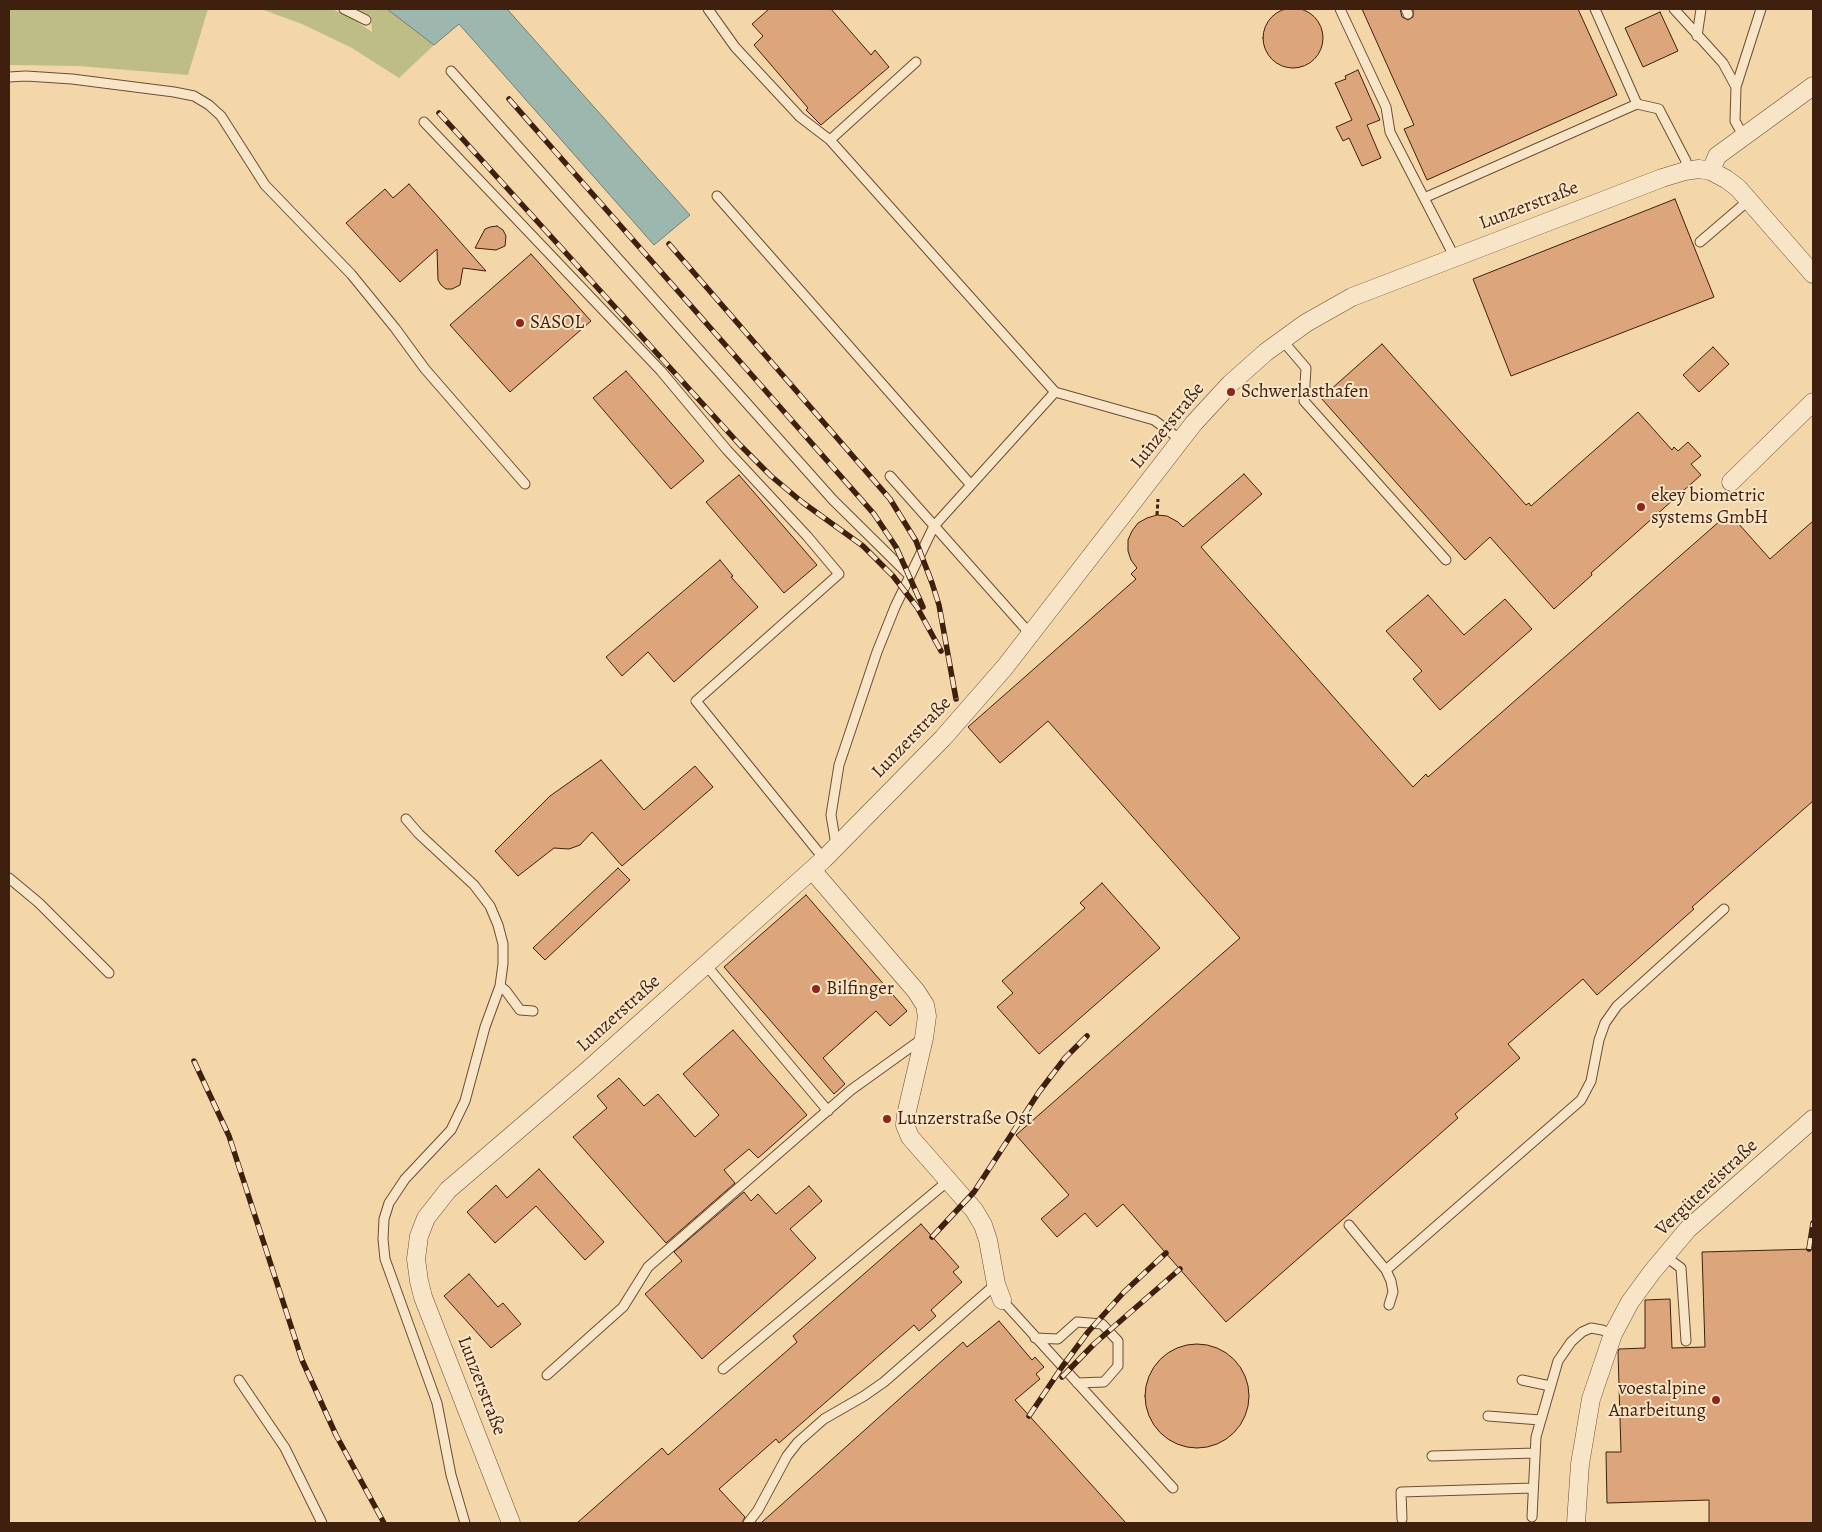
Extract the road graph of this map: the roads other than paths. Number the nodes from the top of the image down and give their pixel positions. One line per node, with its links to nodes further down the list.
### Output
1 (344, 9): 8 (lane)
2 (708, 9): 18 (lane)
3 (1340, 9): 22 (lane)
4 (1595, 9): 15 (lane)
5 (1674, 9): 9 (lane)
6 (1701, 9): 9 (lane)
7 (1761, 9): 13 (lane)
8 (366, 20)
9 (1697, 36): 13 (lane)
10 (916, 62): 18 (lane)
11 (450, 71): 37 (lane)
12 (9, 77): 33 (lane)
13 (1736, 86): 17 (lane)
14 (1813, 86): 17 (street)
15 (1637, 104): 19 (lane); 22 (lane)
16 (424, 122): 41 (lane)
17 (1744, 138): 20 (street)
18 (830, 140): 28 (lane)
19 (1685, 171): 20 (street, Lunzerstraße); 25 (street, Lunzerstraße)
20 (1710, 171): 23 (street, Lunzerstraße)
21 (717, 196): 34 (lane)
22 (1424, 198): 25 (lane)
23 (1749, 200): 24 (lane); 26 (street, Lunzerstraße)
24 (1700, 242)
25 (1455, 258): 27 (street, Lunzerstraße)
26 (1813, 274)
27 (1282, 340): 30 (street, Lunzerstraße); 36 (lane)
28 (1055, 392): 30 (lane); 34 (lane)
29 (1813, 402): 32 (street)
30 (1181, 440): 38 (street, Lunzerstraße)
31 (890, 476): 35 (lane)
32 (1731, 482)
33 (525, 484)
34 (971, 485): 35 (lane)
35 (934, 526): 37 (lane); 38 (lane)
36 (1446, 560)
37 (910, 576): 40 (lane)
38 (1030, 635): 40 (street, Lunzerstraße)
39 (406, 819): 46 (lane)
40 (837, 846): 41 (street, Lunzerstraße)
41 (818, 865): 44 (street, Lunzerstraße); 48 (street)
42 (9, 878): 45 (lane)
43 (1724, 909): 54 (lane)
44 (706, 965): 49 (lane); 77 (street, Lunzerstraße)
45 (109, 974)
46 (500, 986): 47 (lane); 76 (lane)
47 (533, 1011)
48 (924, 1038): 49 (lane); 51 (street)
49 (828, 1111): 62 (lane)
50 (1813, 1118): 53 (street, Vergütereistraße)
51 (948, 1181): 55 (street); 61 (lane)
52 (1349, 1225): 54 (lane)
53 (1665, 1256): 58 (street, Vergütereistraße); 60 (lane)
54 (1386, 1270): 57 (lane)
55 (996, 1284): 56 (street); 78 (lane)
56 (1002, 1300): 59 (lane)
57 (1389, 1305)
58 (1613, 1334): 66 (lane); 79 (street, Vergütereistraße)
59 (1035, 1338): 65 (lane); 65 (lane)
60 (1686, 1341)
61 (723, 1369)
62 (546, 1375)
63 (239, 1380): 75 (lane)
64 (1522, 1380): 66 (lane)
65 (1077, 1383): 71 (lane)
66 (1550, 1386): 68 (lane)
67 (1488, 1416): 68 (lane)
68 (1540, 1420): 69 (lane)
69 (1535, 1453): 70 (lane); 72 (lane)
70 (1432, 1456)
71 (1172, 1488)
72 (1533, 1488): 73 (lane); 74 (lane)
73 (1532, 1517)
74 (1402, 1519)
75 (322, 1523)
76 (465, 1523)
77 (511, 1523)
78 (748, 1523)
79 (1576, 1523)

